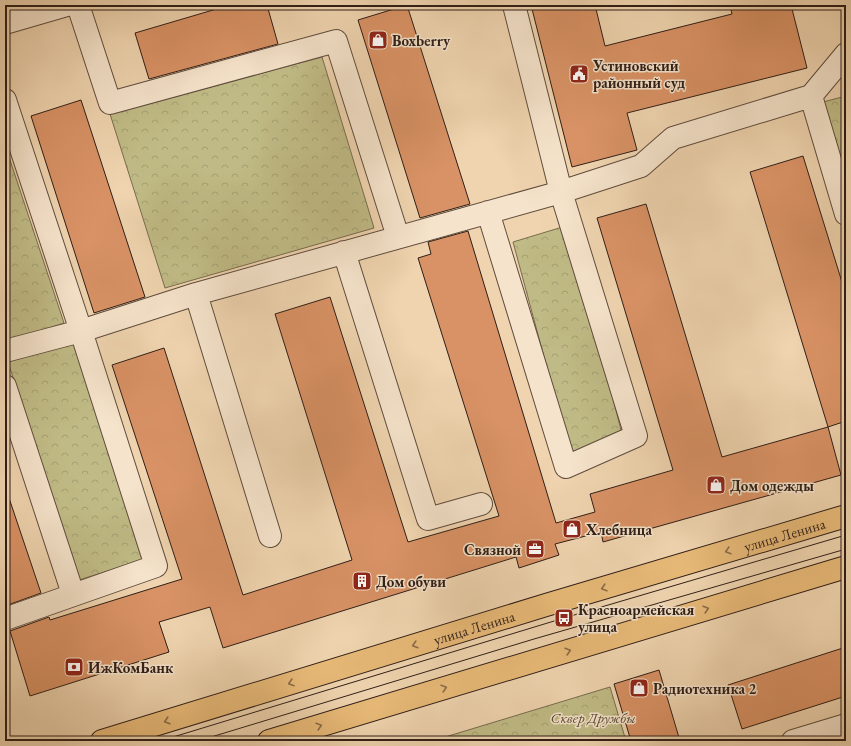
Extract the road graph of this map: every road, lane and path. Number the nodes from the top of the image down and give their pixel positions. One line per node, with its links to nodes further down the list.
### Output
1 (67, 5): 4 (lane)
2 (78, 5): 11 (lane)
3 (514, 5): 8 (lane)
4 (5, 23)
5 (846, 54): 6 (lane)
6 (811, 96): 8 (lane); 10 (lane)
7 (5, 100): 14 (lane)
8 (561, 192): 9 (lane); 9 (lane)
9 (488, 212): 11 (lane)
10 (846, 214)
11 (398, 237): 12 (lane)
12 (344, 252): 13 (lane); 17 (lane)
13 (196, 294): 14 (lane); 19 (lane)
14 (81, 331): 15 (lane); 21 (lane)
15 (5, 351)
16 (5, 386): 21 (lane)
17 (481, 504)
18 (846, 516): 24 (main road, улица Ленина, one-way to 24)
19 (270, 536)
20 (846, 567): 25 (main road, one-way to 20)
21 (73, 594): 22 (lane)
22 (5, 618)
23 (846, 725): 26 (lane)
24 (102, 741)
25 (269, 741)
26 (793, 741)

